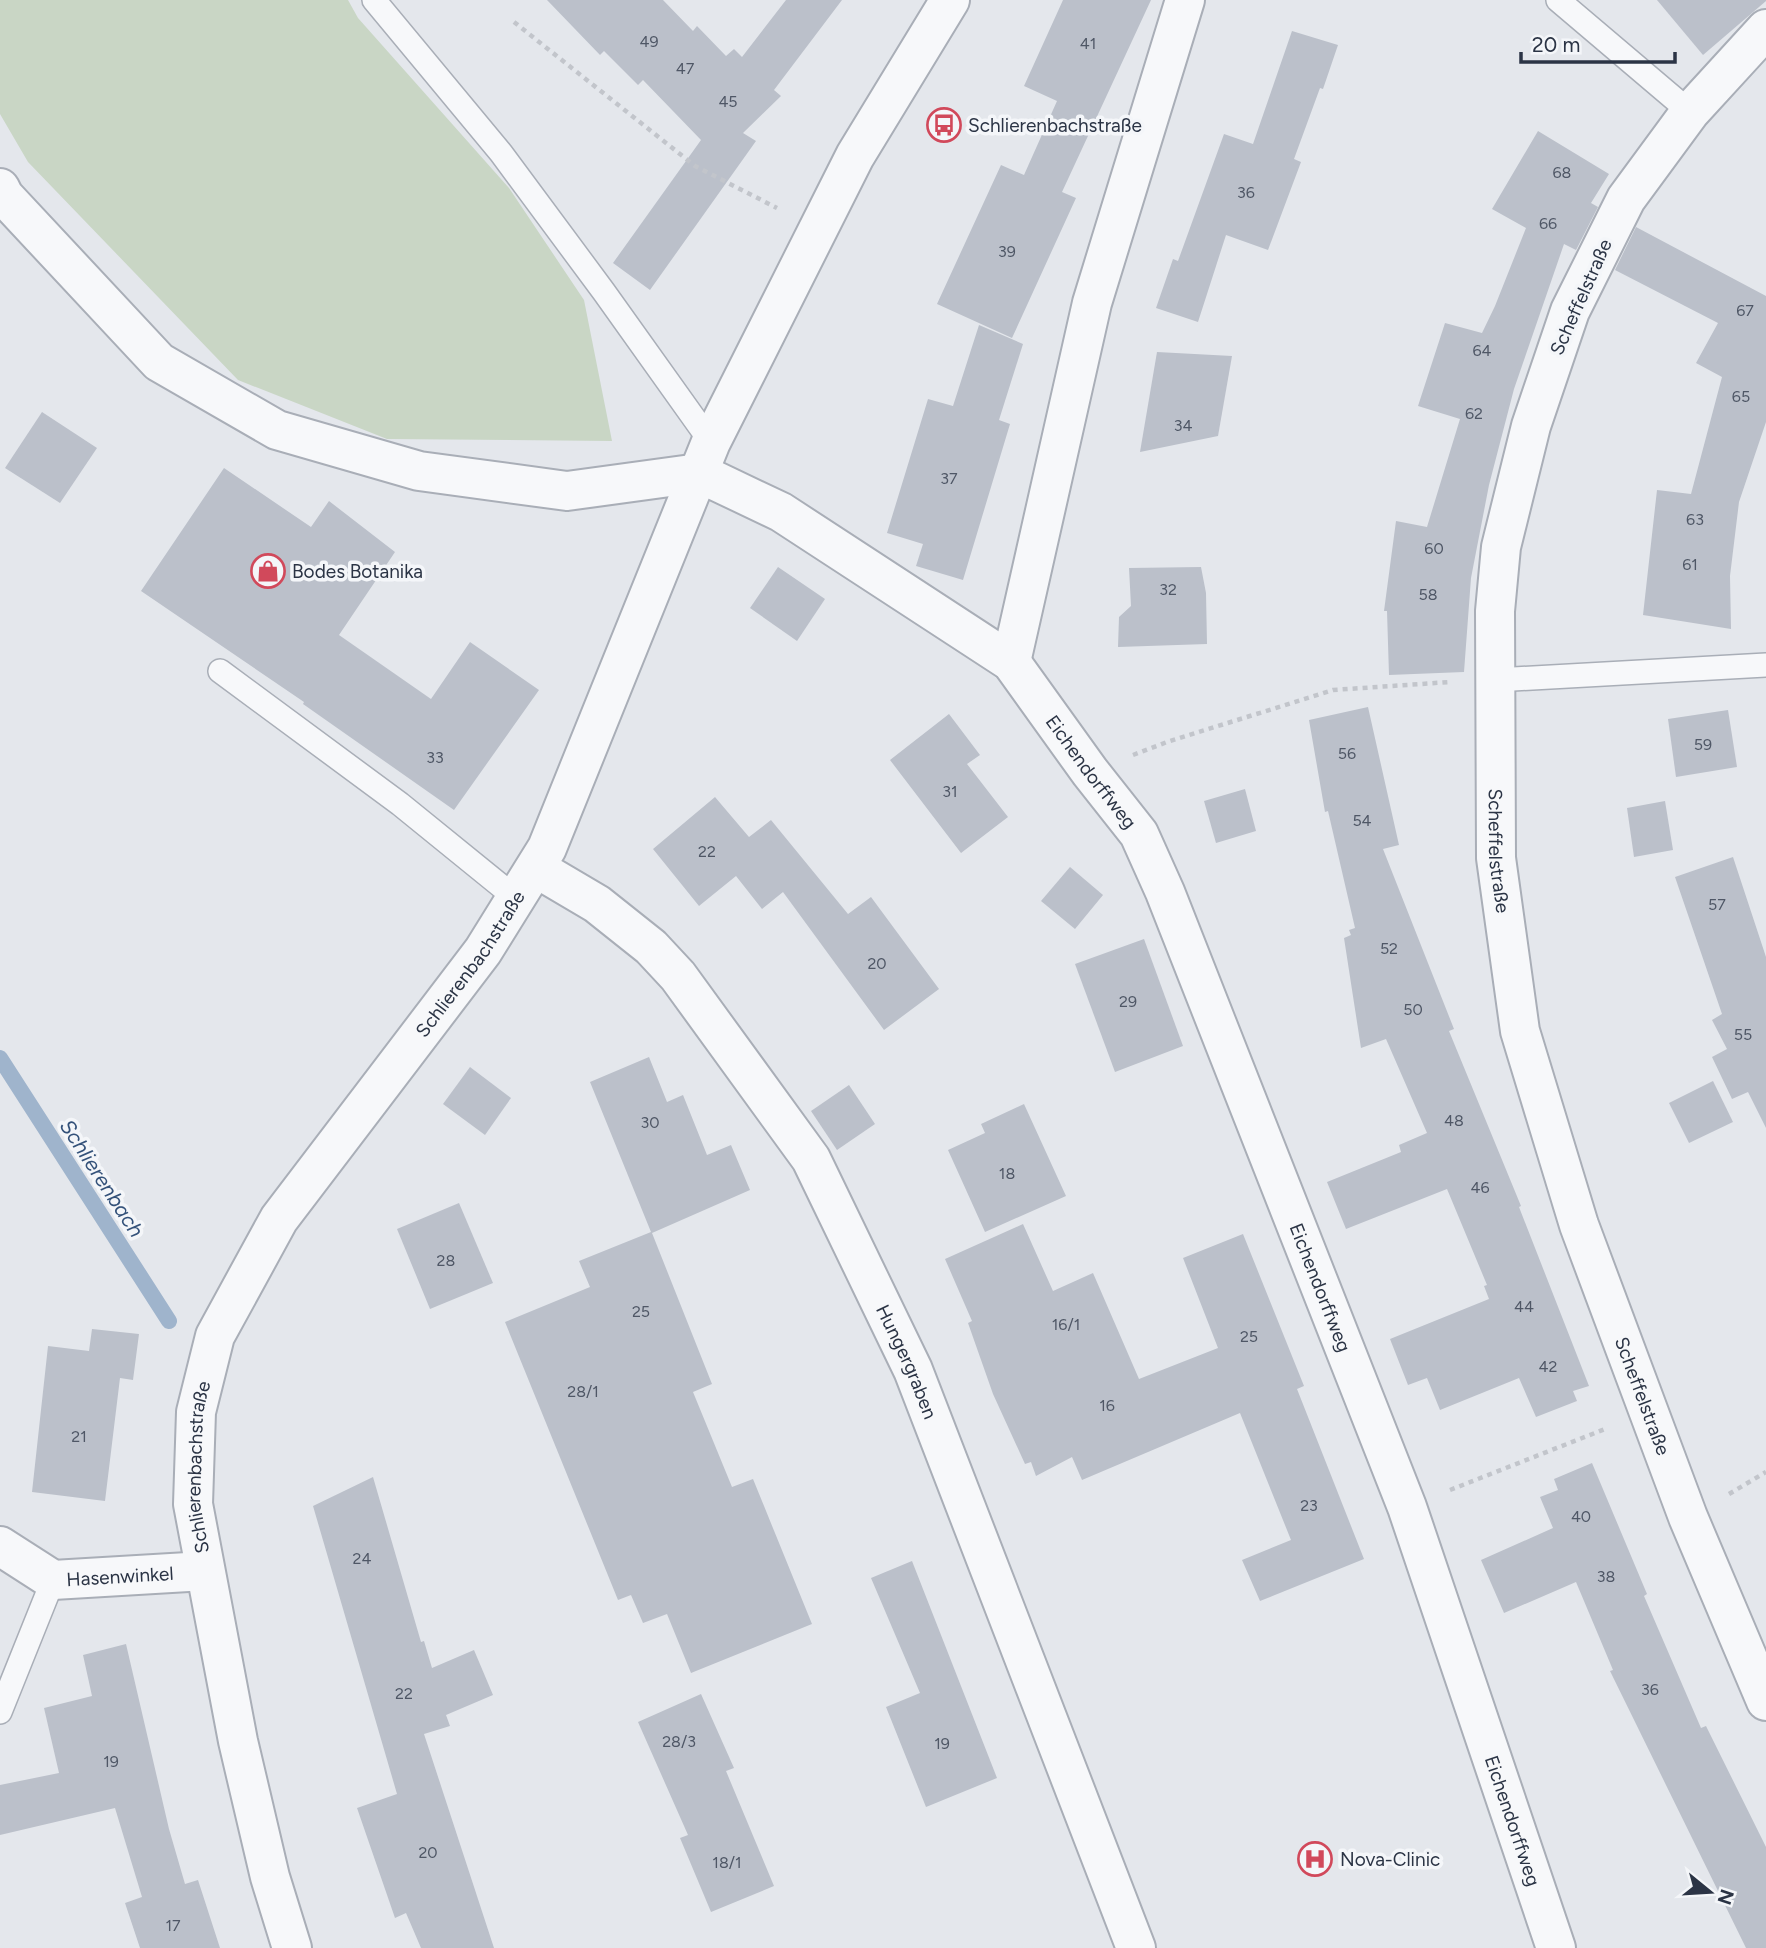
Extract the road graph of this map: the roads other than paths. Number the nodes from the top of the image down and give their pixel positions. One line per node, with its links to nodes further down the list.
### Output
1 (374, 0): 8 (lane)
2 (950, 0): 8 (street, Schlierenbachstraße)
3 (1185, 0): 9 (street)
4 (1558, 0): 6 (lane)
5 (1766, 29): 6 (street, Scheffelstraße)
6 (1690, 112): 12 (street, Scheffelstraße)
7 (0, 188): 8 (street)
8 (705, 458): 9 (street, Eichendorffweg); 13 (street, Schlierenbachstraße)
9 (1011, 663): 21 (street, Eichendorffweg)
10 (1766, 665): 12 (lane)
11 (220, 671): 13 (lane)
12 (1496, 680): 17 (street, Scheffelstraße)
13 (526, 883): 15 (street, Schlierenbachstraße); 20 (street, Hungergraben)
14 (0, 1546): 16 (street, Hasenwinkel)
15 (205, 1571): 16 (street, Hasenwinkel); 19 (street, Schlierenbachstraße)
16 (53, 1580): 18 (lane)
17 (1766, 1701)
18 (0, 1712)
19 (292, 1948)
20 (1136, 1948)
21 (1556, 1948)

